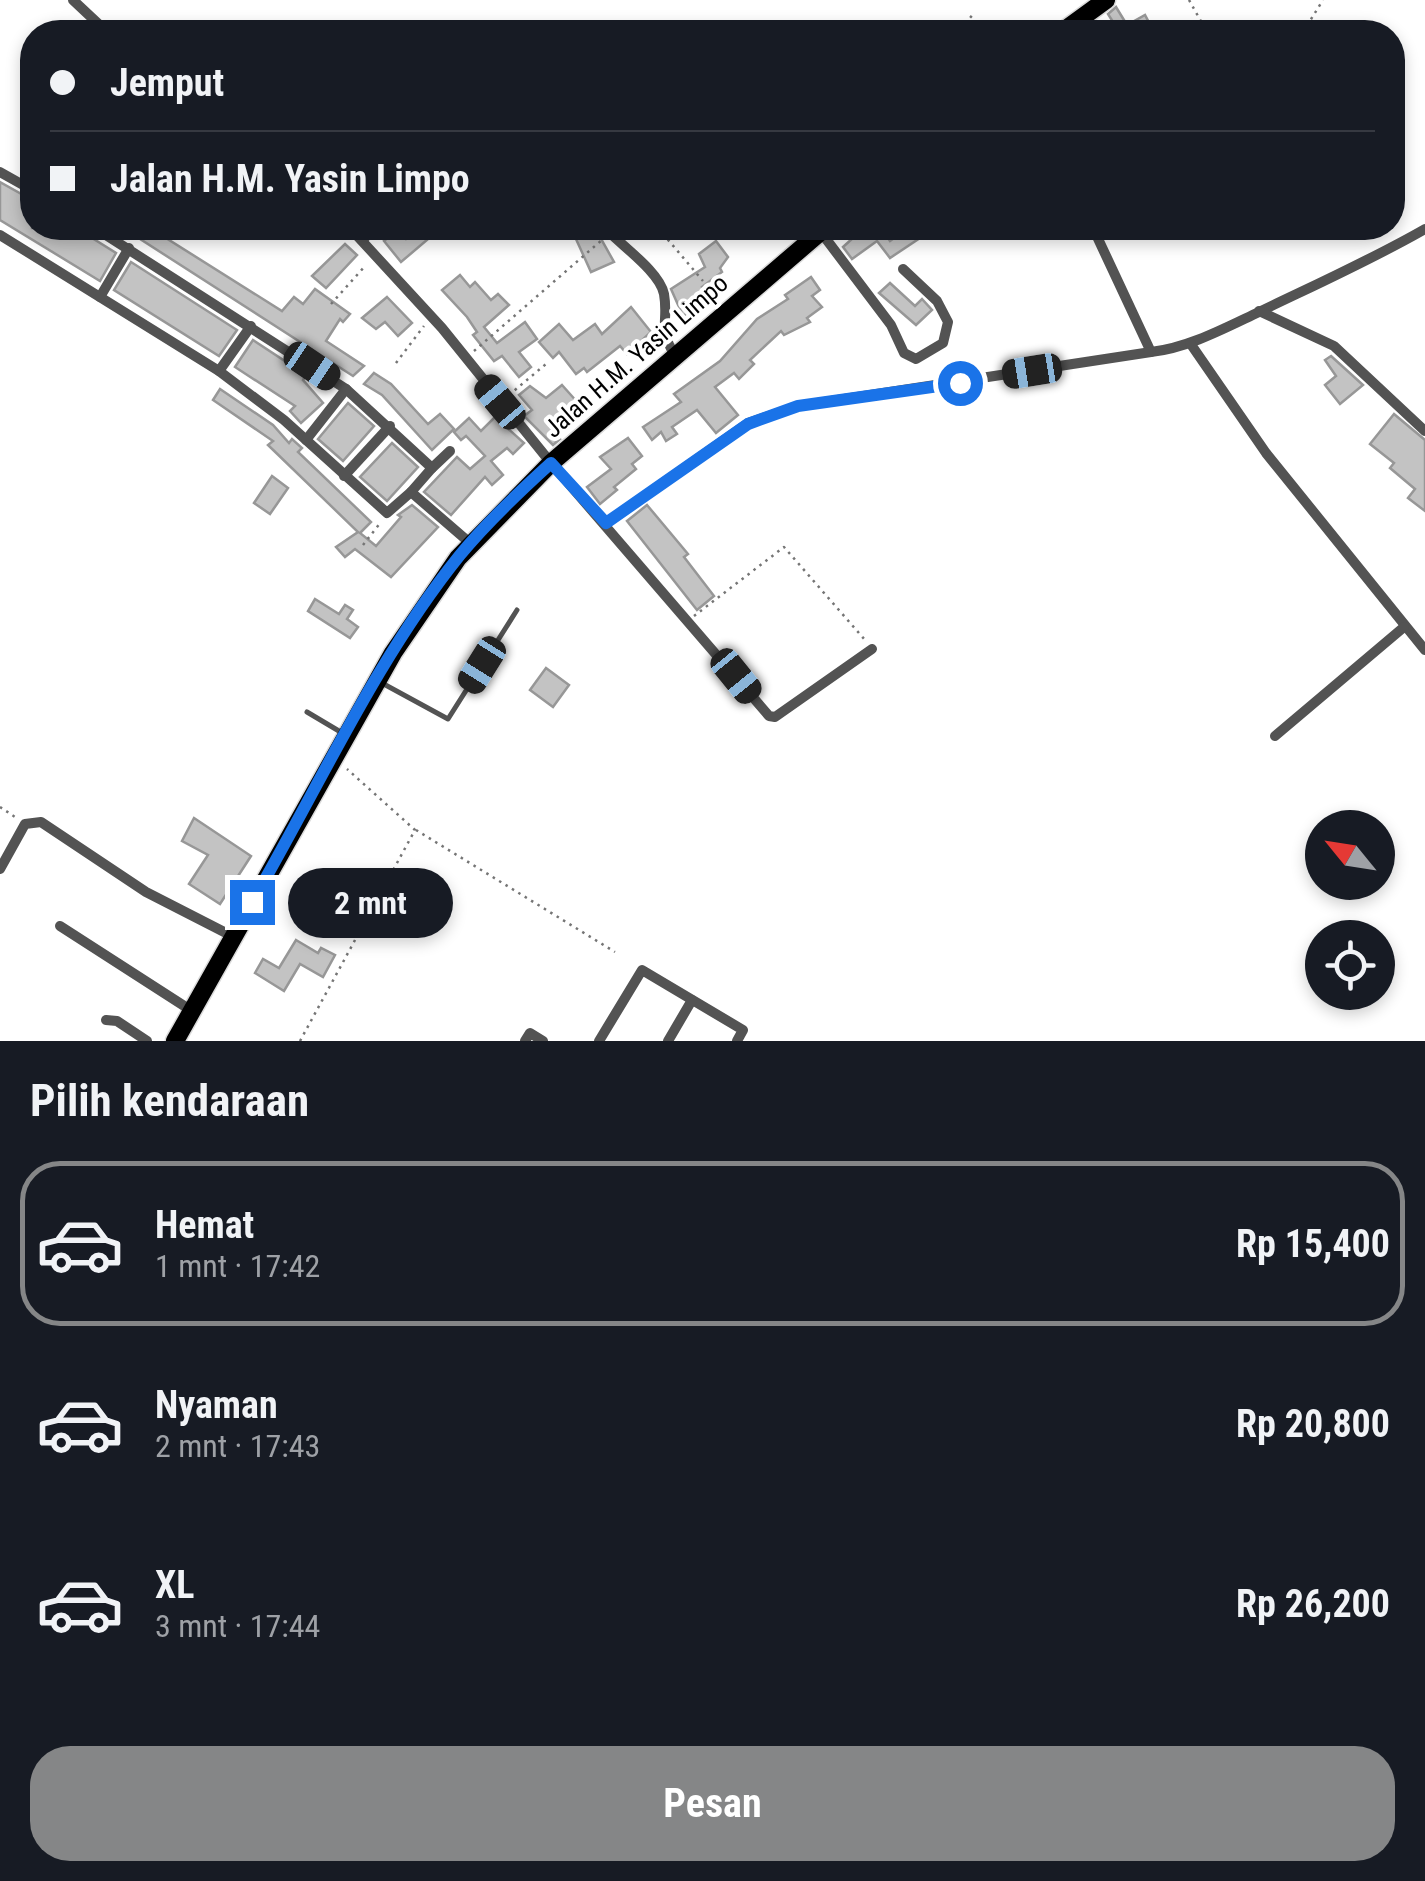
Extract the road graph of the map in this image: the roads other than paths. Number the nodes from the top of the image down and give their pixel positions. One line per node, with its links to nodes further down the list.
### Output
1 (73, 0): 3 (street)
2 (1106, 0): 4 (main road)
3 (94, 20)
4 (1078, 20)
5 (1425, 229): 16 (street)
6 (0, 235): 15 (street)
7 (115, 240): 13 (street)
8 (362, 240): 27 (street)
9 (617, 240): 20 (street)
10 (809, 240): 20 (main road, Jalan H.M. Yasin Limpo)
11 (830, 240): 14 (street)
12 (1099, 240): 19 (street)
13 (128, 248): 15 (street); 17 (street)
14 (904, 268)
15 (100, 297): 21 (street)
16 (1260, 311): 18 (street); 24 (street)
17 (251, 326): 21 (street); 22 (street)
18 (1190, 343): 19 (street); 34 (street)
19 (1151, 352): 31 (street)
20 (676, 357): 27 (main road, Jalan H.M. Yasin Limpo)
21 (219, 372): 25 (street)
22 (346, 389): 23 (street); 25 (street)
23 (390, 426): 28 (street); 29 (street)
24 (1425, 431)
25 (306, 440): 29 (street)
26 (450, 451): 28 (street)
27 (551, 463): 31 (street); 32 (main road, Jalan H.M. Yasin Limpo)
28 (432, 468): 30 (street)
29 (344, 476): 30 (street)
30 (411, 492): 32 (street)
31 (606, 523): 35 (street)
32 (470, 543): 37 (main road, Jalan H.M. Yasin Limpo)
33 (516, 610): 37 (lane)
34 (1404, 627): 36 (street); 40 (street)
35 (872, 648)
36 (1425, 650)
37 (377, 681): 39 (main road, Jalan H.M. Yasin Limpo)
38 (307, 712): 39 (lane)
39 (347, 736): 43 (main road, Jalan H.M. Yasin Limpo)
40 (1275, 736)
41 (0, 869): 43 (street)
42 (60, 926): 45 (street)
43 (232, 936): 45 (main road, Jalan H.M. Yasin Limpo)
44 (692, 1000): 51 (street); 52 (street); 53 (street)
45 (192, 1011): 48 (main road, Jalan H.M. Yasin Limpo)
46 (106, 1020): 47 (street)
47 (147, 1041)
48 (176, 1041)
49 (525, 1041): 50 (street)
50 (543, 1041)
51 (599, 1041)
52 (668, 1041)
53 (737, 1041)

